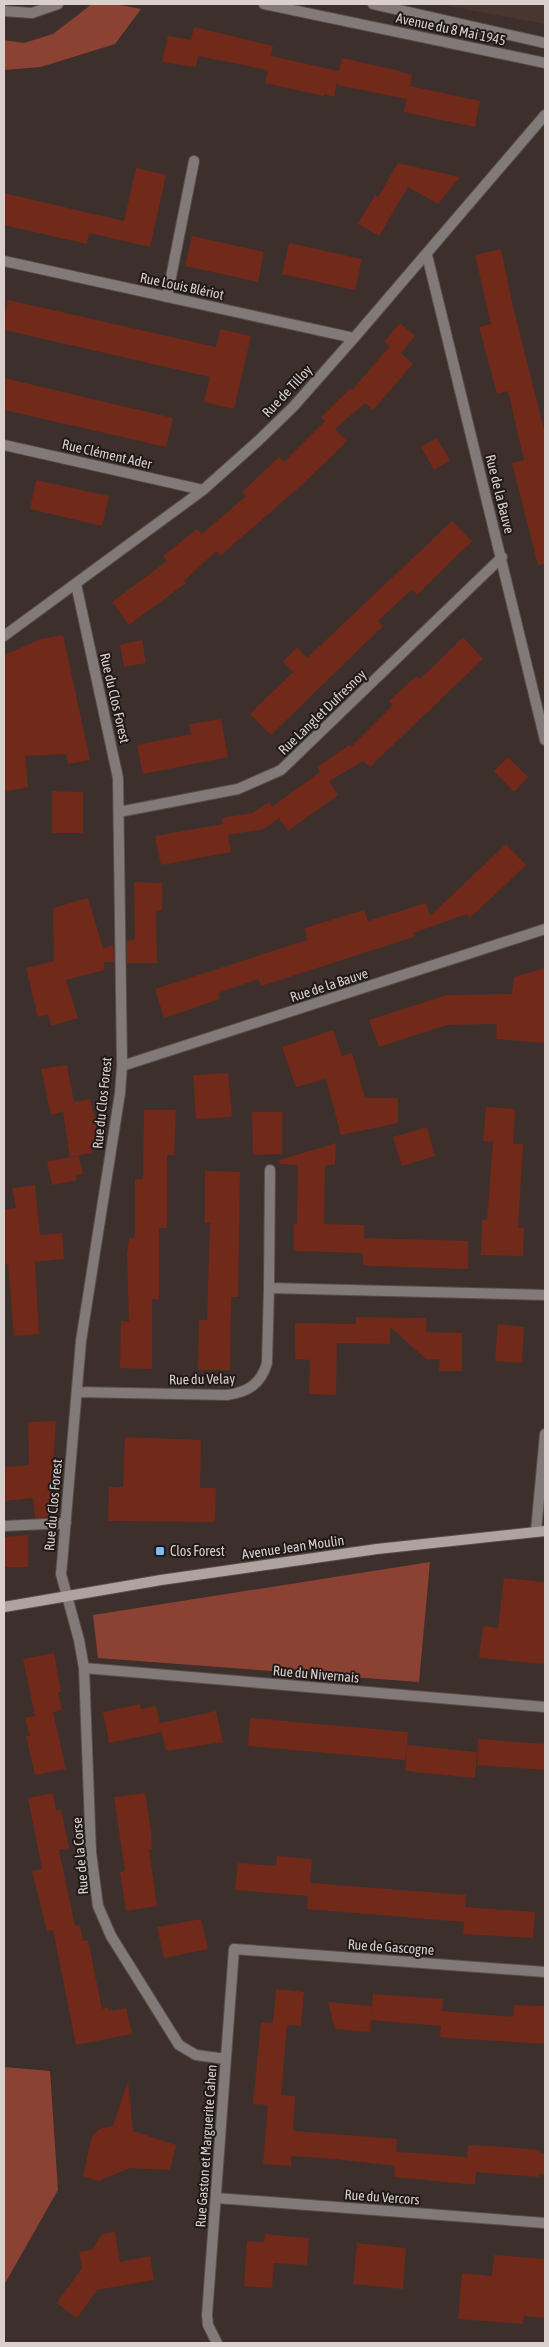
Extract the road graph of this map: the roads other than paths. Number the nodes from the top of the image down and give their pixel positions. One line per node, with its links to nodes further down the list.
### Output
1 (58, 4): 4 (street)
2 (264, 4): 6 (street, Avenue du 8 Mai 1945)
3 (373, 4): 5 (street, Avenue du 8 Mai 1945)
4 (4, 11)
5 (545, 43)
6 (545, 63)
7 (545, 115): 9 (street, Rue de Tilloy)
8 (194, 161): 11 (street)
9 (427, 255): 12 (street, Rue de Tilloy); 15 (street, Rue de la Bauve)
10 (4, 261): 11 (street, Rue Louis Blériot)
11 (167, 297): 12 (street, Rue Louis Blériot)
12 (354, 338): 14 (street, Rue de Tilloy)
13 (4, 445): 14 (street, Rue Clément Ader)
14 (203, 490): 16 (street, Rue de Tilloy)
15 (502, 557): 18 (street, Rue de la Bauve); 19 (street, Rue Langlet Dufresnoy)
16 (76, 584): 17 (street, Rue de Tilloy); 19 (street, Rue du Clos Forest)
17 (4, 636)
18 (545, 740)
19 (119, 812): 21 (street, Rue du Clos Forest)
20 (545, 928): 21 (street, Rue de la Bauve)
21 (122, 1066): 25 (street, Rue du Clos Forest)
22 (270, 1170): 23 (street, Rue du Velay)
23 (269, 1288): 24 (street); 25 (street, Rue du Velay)
24 (545, 1295)
25 (77, 1392): 27 (street, Rue du Clos Forest)
26 (545, 1434): 29 (street)
27 (66, 1523): 28 (street); 30 (street, Rue du Clos Forest)
28 (4, 1526)
29 (541, 1531): 30 (street, Avenue Jean Moulin)
30 (67, 1596): 31 (street, Avenue Jean Moulin); 32 (street, Rue de la Corse)
31 (4, 1608)
32 (84, 1668): 33 (street, Rue du Nivernais); 36 (street, Rue de la Corse)
33 (545, 1707)
34 (234, 1949): 35 (street, Rue de Gascogne); 36 (street, Rue Gaston et Marguerite Cahen)
35 (545, 1972)
36 (226, 2059): 37 (street, Rue Gaston et Marguerite Cahen)
37 (216, 2198): 38 (street, Rue du Vercors); 39 (street, Rue Gaston et Marguerite Cahen)
38 (545, 2223)
39 (217, 2343)

